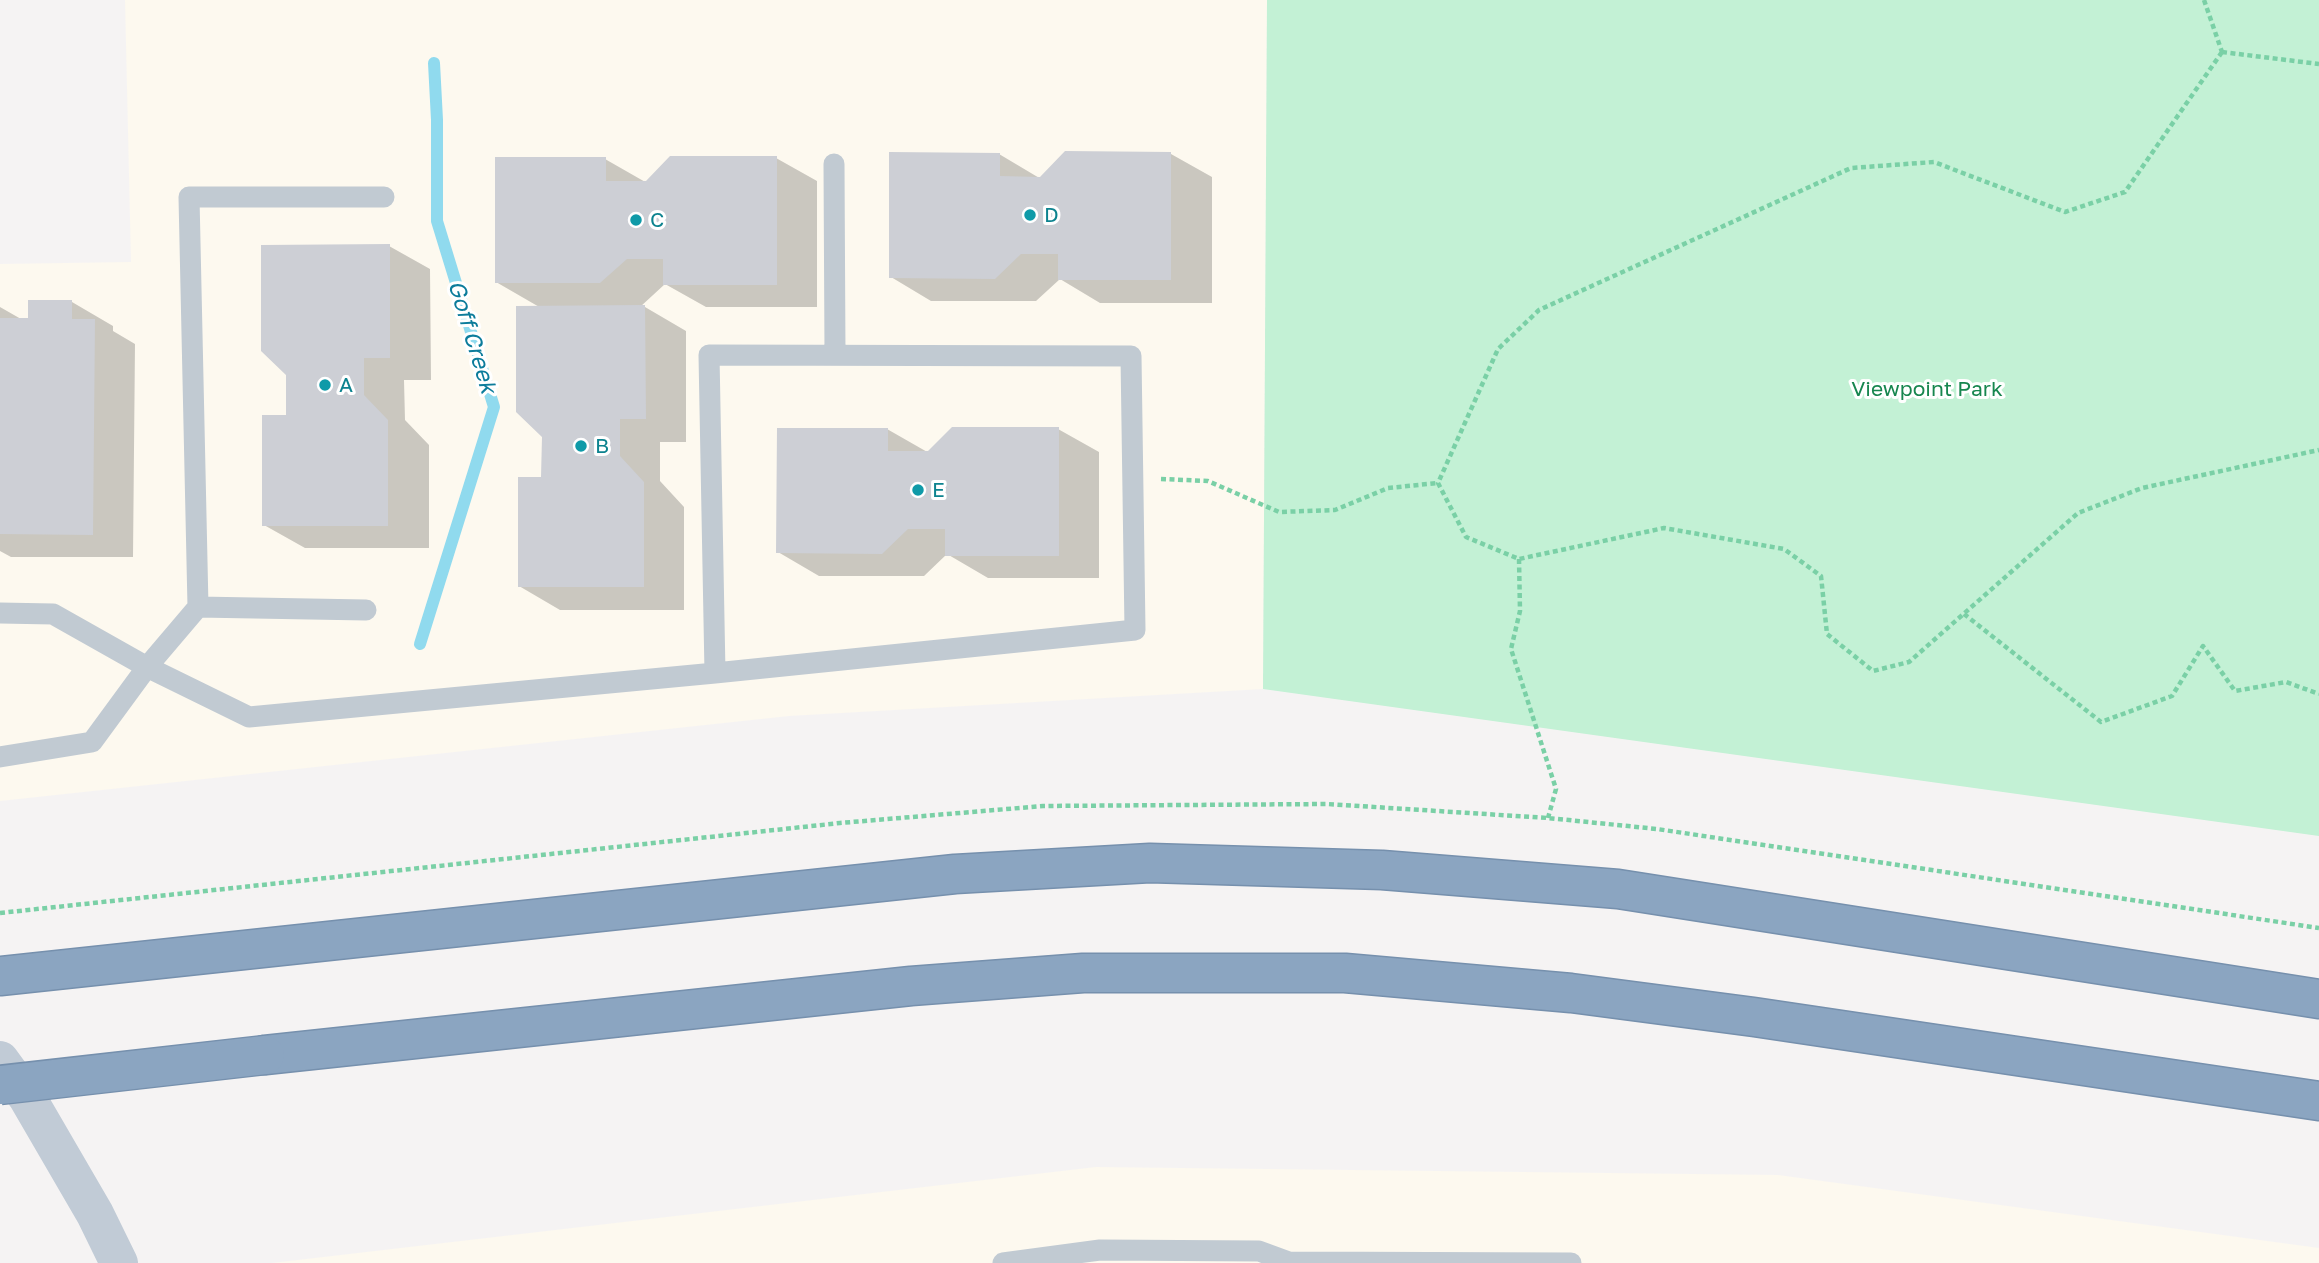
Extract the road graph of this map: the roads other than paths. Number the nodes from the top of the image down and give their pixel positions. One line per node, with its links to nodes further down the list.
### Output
1 (834, 164): 3 (lane)
2 (384, 197): 4 (lane)
3 (835, 354): 8 (lane); 8 (lane)
4 (198, 607): 5 (lane); 7 (lane)
5 (366, 610)
6 (0, 612): 7 (lane)
7 (148, 667): 8 (lane); 9 (lane)
8 (715, 673)
9 (0, 757)
10 (0, 976): 11 (highway)
11 (2319, 999)
12 (0, 1060): 16 (street)
13 (0, 1085): 14 (highway, bridge)
14 (2319, 1101)
15 (1013, 1262): 17 (lane)
16 (118, 1263)
17 (1571, 1263)

